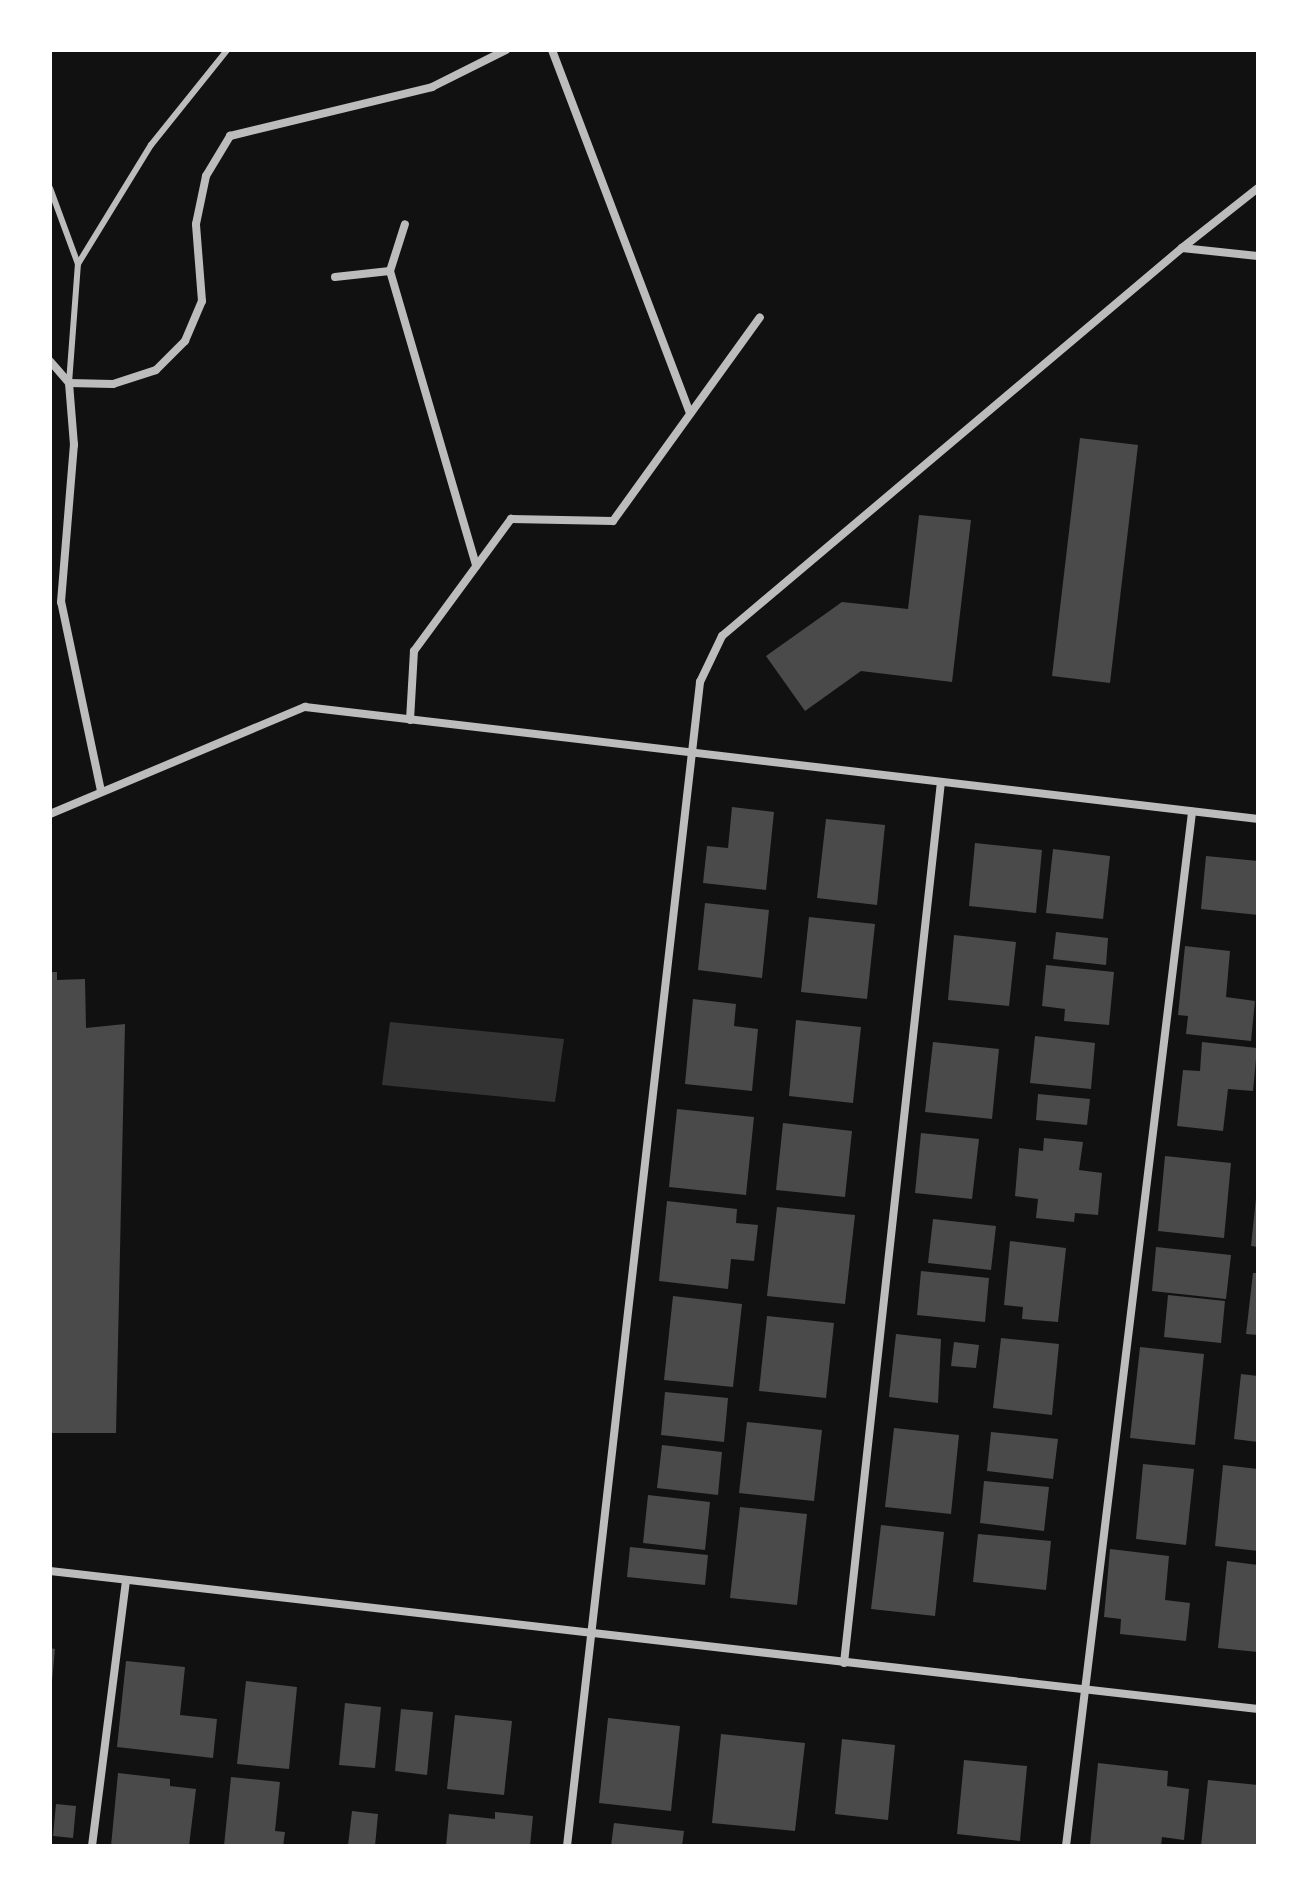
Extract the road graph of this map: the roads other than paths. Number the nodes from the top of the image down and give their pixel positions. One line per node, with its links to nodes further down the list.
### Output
1 (227, 50): 9 (lane)
2 (506, 50): 14 (street)
3 (552, 50): 15 (street)
4 (50, 188): 9 (lane)
5 (1258, 188): 7 (street)
6 (405, 224): 10 (street)
7 (1182, 248): 8 (street); 18 (street)
8 (1258, 256)
9 (78, 264): 14 (lane)
10 (390, 271): 11 (street); 16 (street)
11 (335, 277)
12 (760, 317): 15 (street)
13 (50, 361): 14 (street)
14 (69, 383): 20 (street)
15 (690, 414): 16 (street)
16 (476, 566): 17 (street)
17 (410, 720): 18 (street); 20 (street)
18 (691, 753): 19 (street); 26 (street)
19 (941, 782): 21 (street); 27 (street)
20 (101, 791): 22 (street)
21 (1192, 812): 23 (street); 28 (street)
22 (50, 814)
23 (1258, 819)
24 (50, 1571): 25 (street)
25 (126, 1582): 26 (street); 30 (street)
26 (590, 1634): 27 (street); 31 (street)
27 (844, 1663): 28 (street)
28 (1085, 1690): 29 (street); 32 (street)
29 (1258, 1709)
30 (92, 1846)
31 (567, 1846)
32 (1066, 1846)

